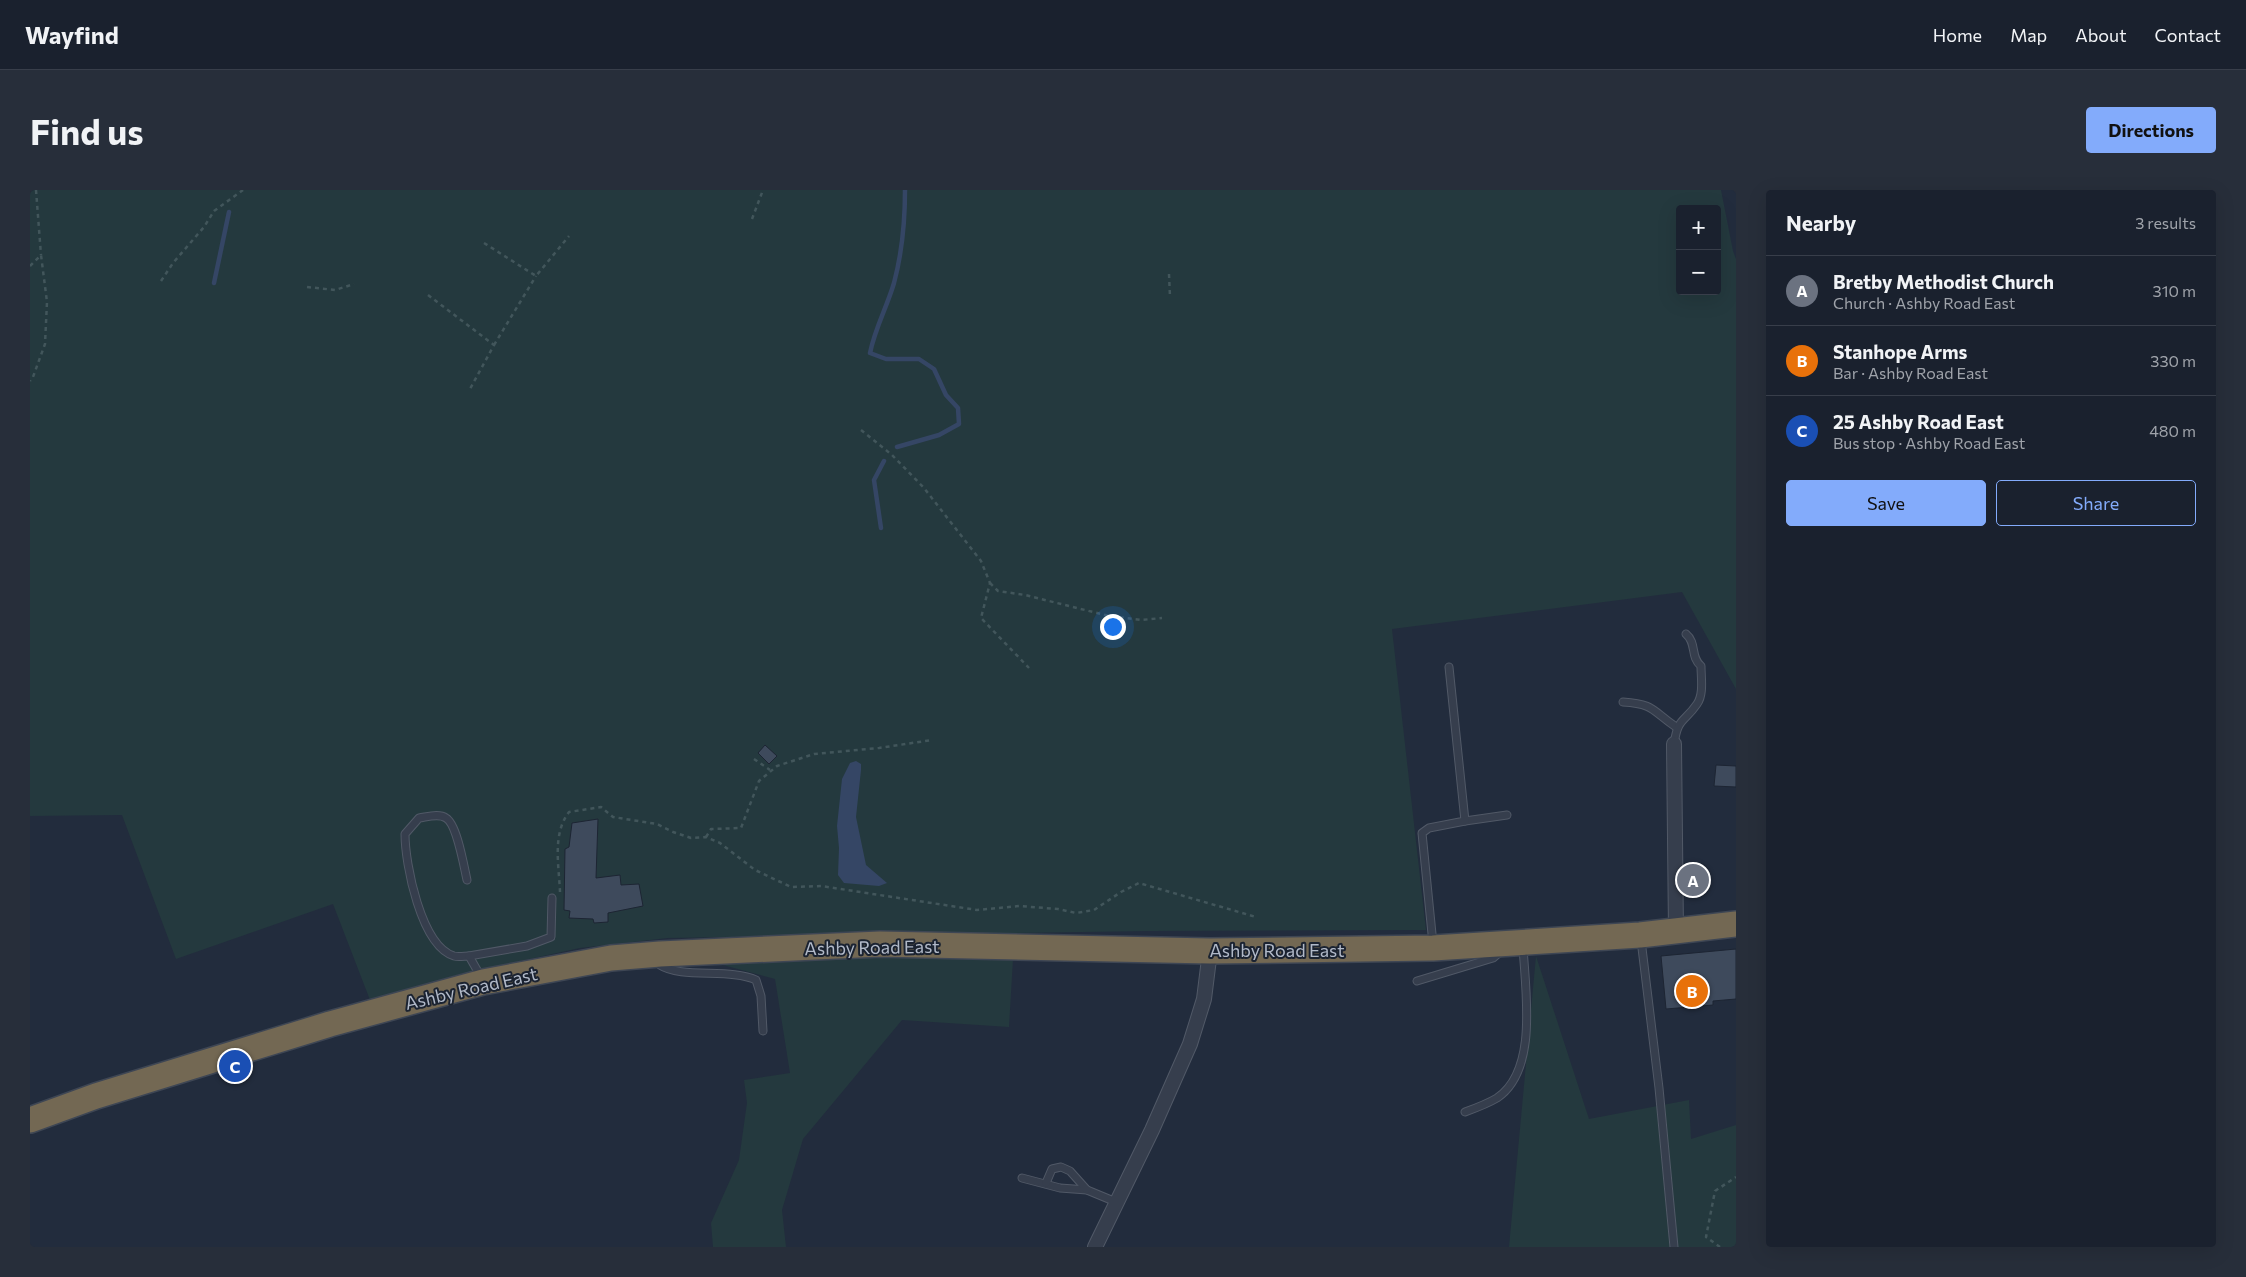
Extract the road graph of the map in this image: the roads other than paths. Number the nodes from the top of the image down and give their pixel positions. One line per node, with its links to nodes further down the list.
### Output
1 (1686, 634): 4 (lane)
2 (1449, 667): 7 (lane)
3 (1623, 702): 4 (lane)
4 (1676, 727): 5 (lane)
5 (1674, 744): 11 (street)
6 (1507, 815): 7 (lane)
7 (1465, 821): 14 (lane)
8 (467, 880): 17 (lane)
9 (556, 898): 17 (lane)
10 (1736, 924): 11 (highway, Ashby Road East)
11 (1676, 931): 12 (highway, Ashby Road East)
12 (1640, 935): 13 (highway, Ashby Road East); 28 (lane)
13 (1519, 943): 14 (highway, Ashby Road East); 19 (lane); 21 (lane)
14 (1433, 948): 15 (highway, Ashby Road East)
15 (1210, 951): 16 (highway, Ashby Road East); 26 (street)
16 (660, 954): 18 (highway, Ashby Road East); 20 (lane)
17 (469, 956): 18 (lane)
18 (483, 982): 22 (highway, Ashby Road East)
19 (1418, 982)
20 (763, 1031)
21 (1465, 1112)
22 (30, 1120)
23 (1022, 1178): 24 (lane)
24 (1046, 1183): 25 (lane); 25 (lane)
25 (1087, 1190): 26 (lane)
26 (1116, 1202): 27 (street)
27 (1095, 1247)
28 (1674, 1247)

